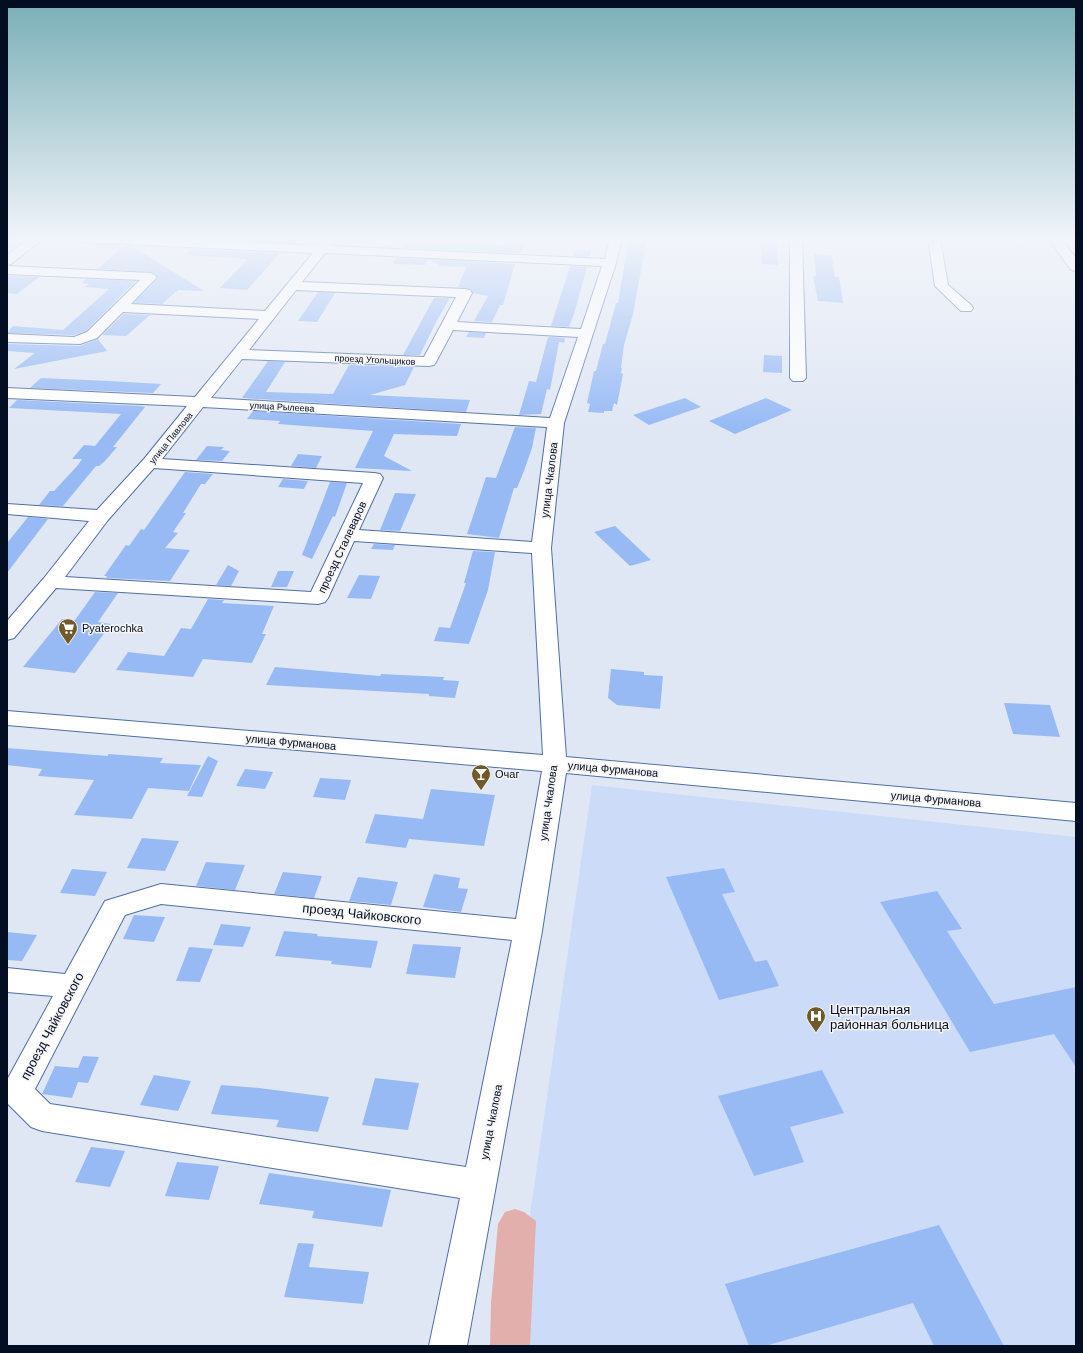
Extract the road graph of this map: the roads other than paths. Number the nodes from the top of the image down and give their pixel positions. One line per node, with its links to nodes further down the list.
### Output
1 (127, 301): 7 (street)
2 (281, 301): 9 (street, улица Павлова)
3 (461, 301): 10 (street, проезд Угольщиков)
4 (596, 301): 11 (street, улица Чкалова)
5 (797, 301): 14 (street)
6 (959, 301): 8 (street)
7 (120, 308): 9 (street); 12 (street)
8 (966, 308)
9 (270, 315): 13 (street, улица Павлова)
10 (448, 326): 11 (street); 13 (street, проезд Угольщиков)
11 (585, 333): 17 (street, улица Чкалова)
12 (7, 338)
13 (239, 354): 16 (street, улица Павлова)
14 (798, 378)
15 (7, 393): 16 (street, улица Рылеева)
16 (200, 402): 17 (street, улица Рылеева); 18 (street, улица Павлова)
17 (556, 424): 22 (street, улица Чкалова)
18 (150, 463): 20 (street, улица Павлова); 21 (street, проезд Сталеваров)
19 (7, 509): 20 (street)
20 (102, 516): 23 (street, улица Павлова)
21 (347, 535): 22 (street); 23 (street, проезд Сталеваров)
22 (541, 548): 26 (street, улица Чкалова)
23 (51, 582): 24 (street, улица Павлова)
24 (7, 634)
25 (7, 718): 26 (street, улица Фурманова)
26 (555, 764): 27 (street, улица Фурманова); 28 (street, улица Чкалова)
27 (1076, 812)
28 (528, 931): 30 (street, проезд Чайковского); 31 (street, улица Чкалова)
29 (7, 980): 30 (street)
30 (73, 986): 31 (street, проезд Чайковского)
31 (478, 1185): 32 (street, улица Чкалова)
32 (448, 1346)

